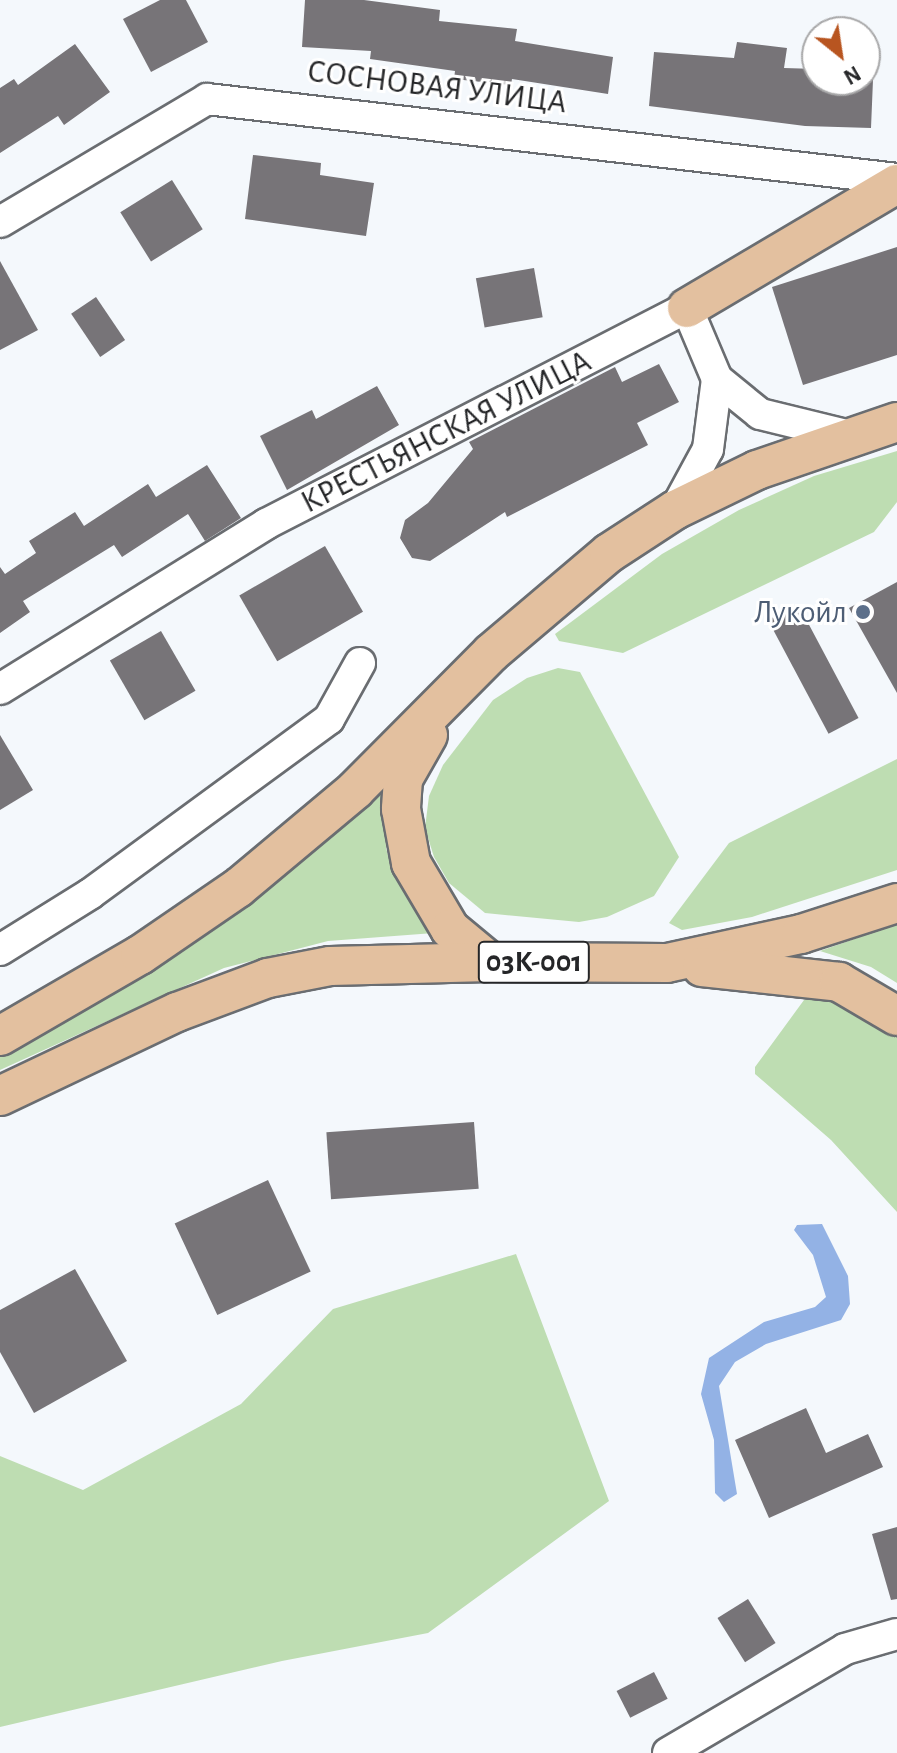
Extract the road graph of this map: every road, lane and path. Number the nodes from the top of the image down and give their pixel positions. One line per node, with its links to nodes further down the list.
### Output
1 (897, 181): 2 (street, СОСНОВАЯ УЛИЦА); 3 (main road, КРЕСТЬЯНСКАЯ УЛИЦА)
2 (0, 222)
3 (687, 308): 4 (street); 10 (street, КРЕСТЬЯНСКАЯ УЛИЦА)
4 (717, 379): 6 (street); 7 (street)
5 (897, 422): 6 (main road, 03К-001)
6 (850, 436): 7 (main road, 03К-001)
7 (675, 510): 9 (main road, 03К-001)
8 (360, 663): 12 (street)
9 (461, 682): 13 (main road, 03К-001); 16 (main road, 03К-001)
10 (0, 689)
11 (897, 903): 14 (main road, 03К-001)
12 (0, 950)
13 (490, 962): 14 (main road, 03К-001); 17 (main road, 03К-001)
14 (667, 963): 15 (main road)
15 (897, 1016)
16 (0, 1036)
17 (0, 1096)
18 (897, 1634): 19 (street)
19 (668, 1753)

